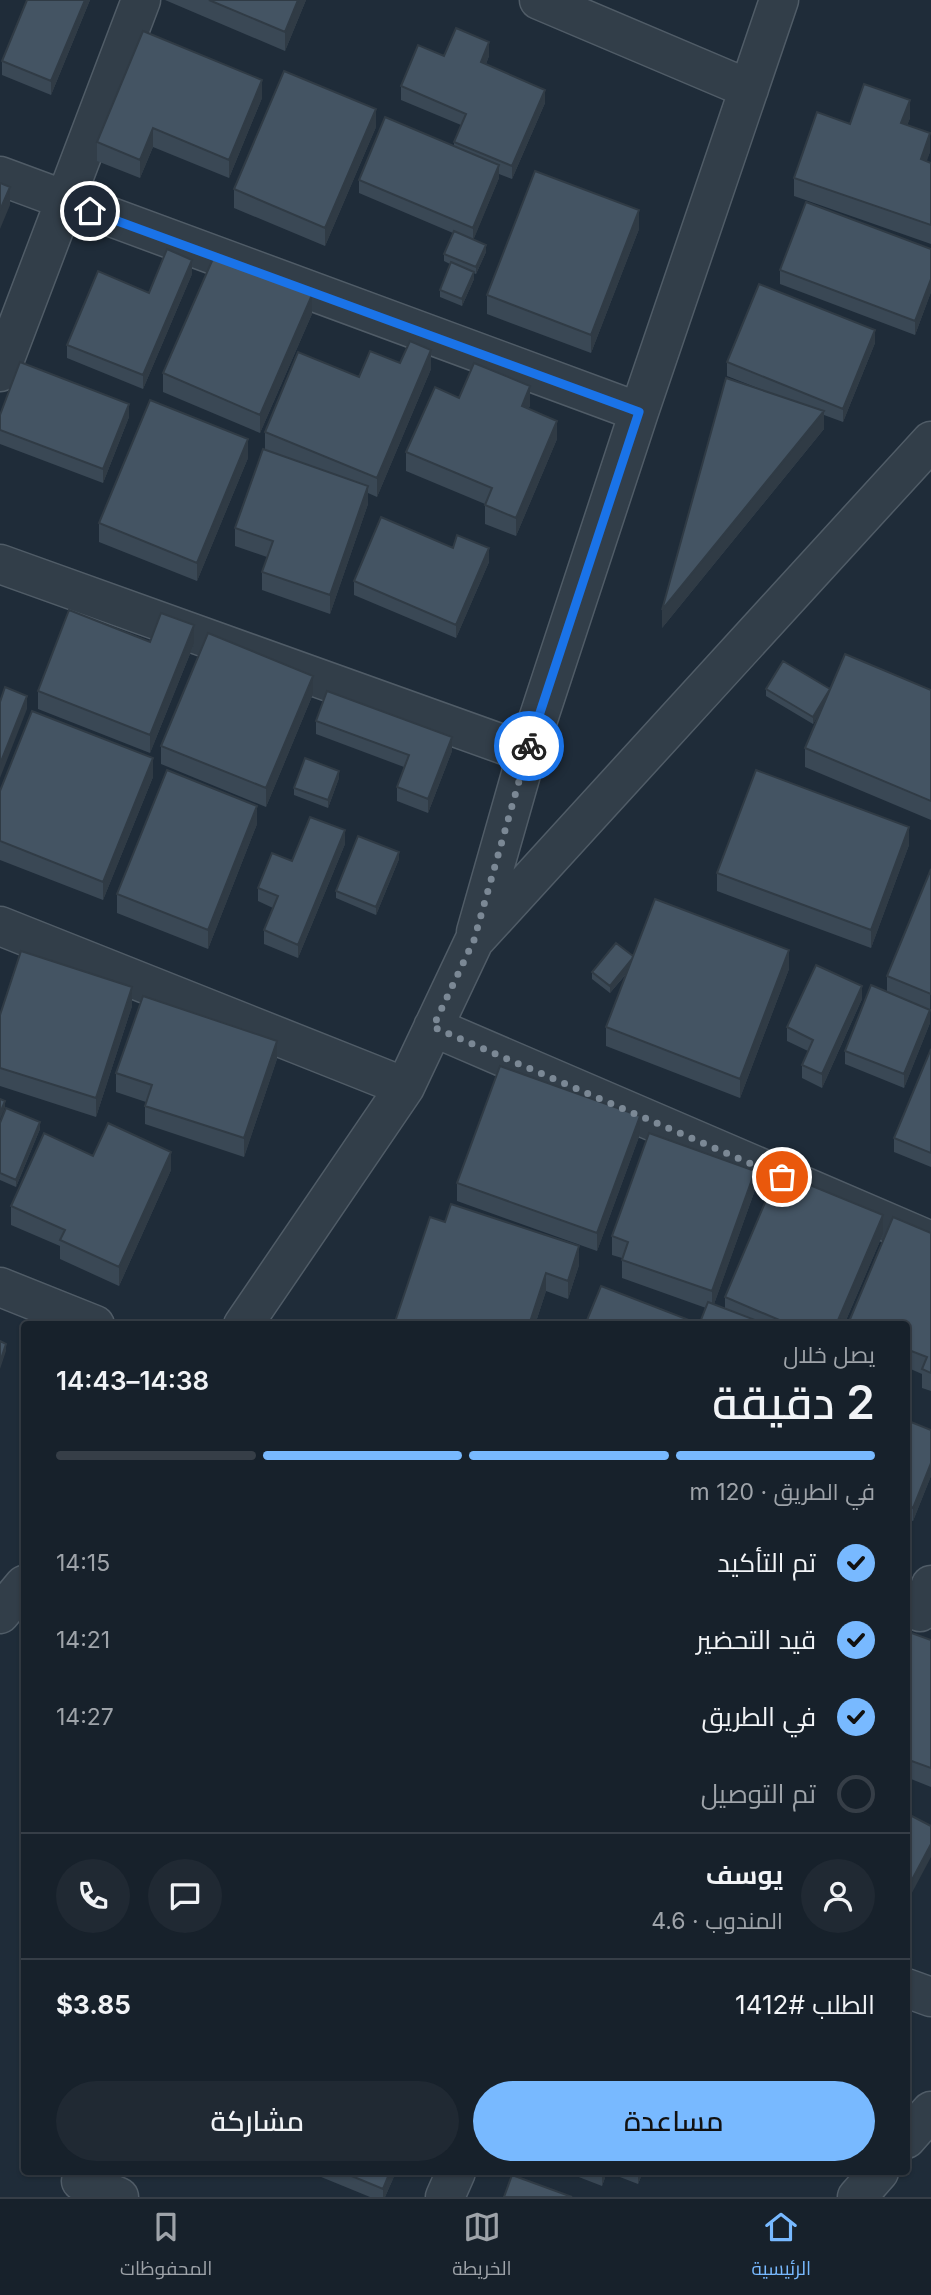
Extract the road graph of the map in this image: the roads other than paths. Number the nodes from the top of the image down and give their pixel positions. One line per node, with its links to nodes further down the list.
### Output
1 (141, 0): 6 (street)
2 (539, 0): 4 (street)
3 (779, 0): 4 (street)
4 (749, 89): 8 (street)
5 (0, 177): 6 (street)
6 (64, 201): 7 (street); 8 (street)
7 (0, 372)
8 (639, 412): 11 (street)
9 (931, 441): 13 (street)
10 (0, 564): 11 (street)
11 (527, 752): 13 (street)
12 (0, 926): 15 (street)
13 (474, 940): 14 (street)
14 (433, 1027): 15 (street); 16 (street)
15 (405, 1087): 19 (street)
16 (931, 1241)
17 (0, 1287): 18 (street)
18 (85, 1321)
19 (246, 1321)
20 (21, 1590): 21 (street)
21 (0, 1614)
22 (910, 1990): 23 (street)
23 (931, 1997)
24 (931, 2111): 25 (street)
25 (910, 2135)
26 (455, 2175): 30 (street)
27 (876, 2175): 31 (street)
28 (80, 2183): 29 (street)
29 (119, 2197)
30 (445, 2197)
31 (857, 2197)

